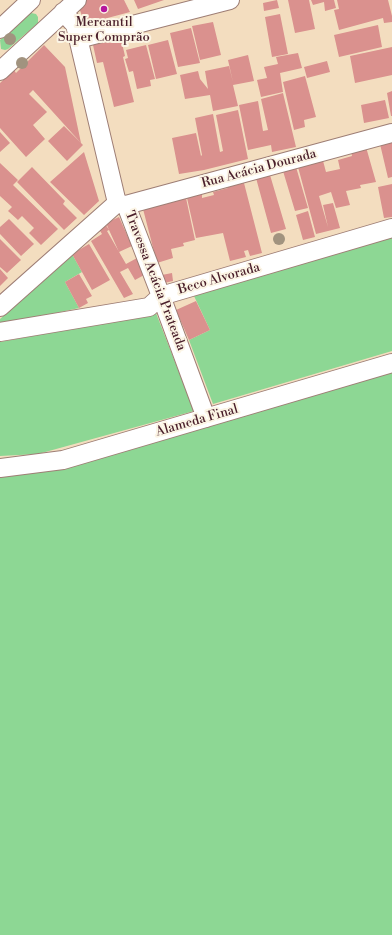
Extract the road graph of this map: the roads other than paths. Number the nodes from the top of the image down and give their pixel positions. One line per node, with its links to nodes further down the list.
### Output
1 (32, 0): 5 (street)
2 (77, 0): 4 (street)
3 (230, 0): 6 (street)
4 (63, 12): 6 (street, Travessa Acácia Prateada); 7 (street)
5 (0, 29)
6 (78, 39): 9 (street, Travessa Acácia Prateada)
7 (0, 71)
8 (392, 133): 9 (street, Rua Acácia Dourada)
9 (121, 204): 11 (street, Travessa Acácia Prateada); 12 (street)
10 (392, 228): 11 (street, Beco Alvorada)
11 (161, 296): 13 (street, Beco Alvorada); 15 (street, Travessa Acácia Prateada)
12 (0, 307)
13 (0, 332)
14 (392, 363): 15 (street, Alameda Final)
15 (206, 418): 16 (street, Alameda Final)
16 (0, 468)

